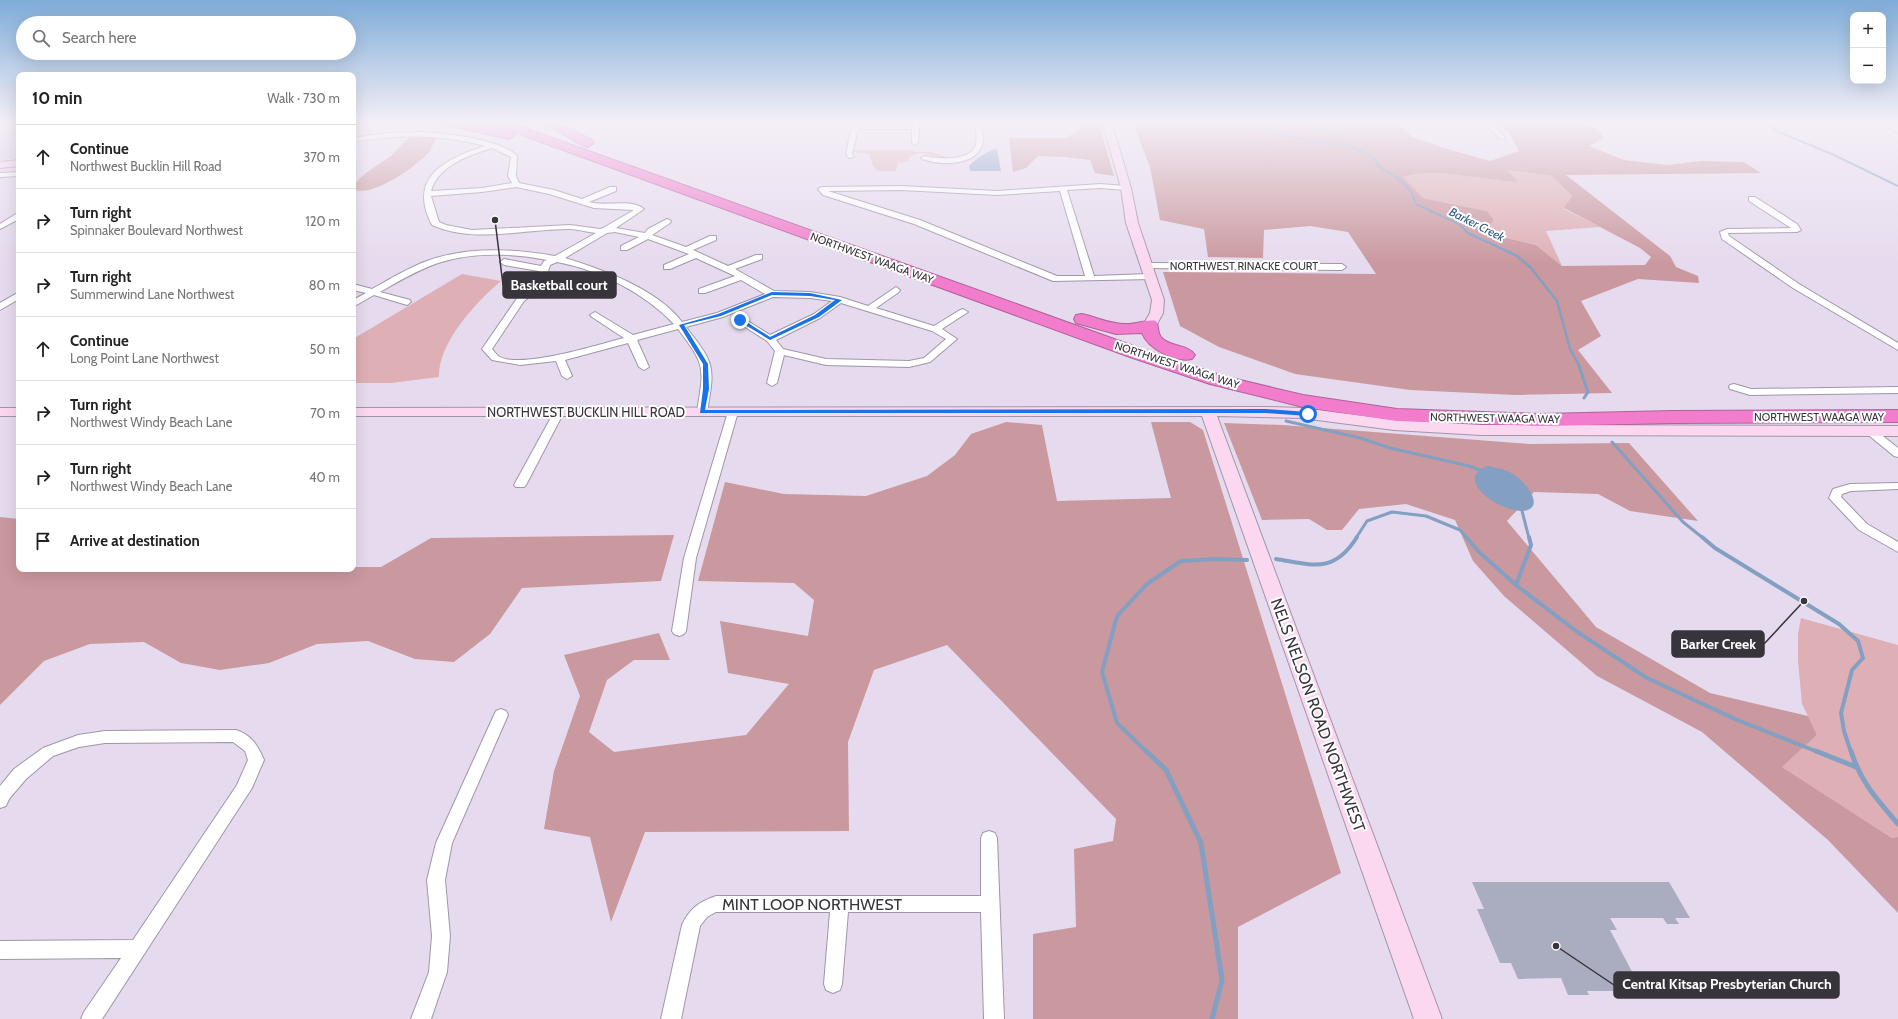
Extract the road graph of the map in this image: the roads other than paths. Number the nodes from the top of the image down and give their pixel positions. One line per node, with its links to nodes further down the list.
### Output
1 (445, 169): 12 (street)
2 (513, 169): 8 (street)
3 (621, 169): 74 (highway, NORTHWEST WAAGA WAY)
4 (659, 169): 48 (highway, NORTHWEST WAAGA WAY)
5 (1120, 169): 9 (main road)
6 (16, 174): 7 (street)
7 (0, 175)
8 (516, 185): 12 (street); 14 (street)
9 (1126, 188): 11 (street); 28 (main road)
10 (613, 189): 14 (street)
11 (1063, 189): 34 (street); 34 (street)
12 (427, 194): 18 (street)
13 (1752, 199): 57 (street)
14 (582, 202): 18 (street)
15 (16, 218): 17 (street)
16 (668, 221): 19 (street)
17 (0, 227)
18 (607, 230): 19 (street); 25 (street)
19 (647, 236): 21 (street); 22 (street)
20 (713, 238): 22 (street)
21 (624, 248)
22 (686, 250): 23 (street)
23 (695, 256): 27 (street); 31 (street)
24 (759, 257): 31 (street)
25 (556, 259): 30 (street); 39 (street); 52 (street)
26 (504, 262): 30 (street)
27 (667, 266)
28 (1147, 266): 29 (street, NORTHWEST RINACKE COURT); 33 (main road)
29 (1342, 267)
30 (544, 268): 35 (street)
31 (728, 269): 32 (street)
32 (741, 277): 38 (street); 41 (street)
33 (1149, 277): 34 (street); 53 (main road)
34 (1090, 278)
35 (539, 286): 40 (street); 59 (street)
36 (356, 289): 39 (street)
37 (896, 290): 47 (street)
38 (702, 291)
39 (374, 292): 44 (street); 45 (street)
40 (565, 294)
41 (772, 294): 43 (street); 52 (street)
42 (16, 297): 46 (street)
43 (840, 300): 47 (street); 56 (street)
44 (356, 302)
45 (407, 302)
46 (0, 307)
47 (870, 308): 54 (street)
48 (1052, 311): 53 (highway); 61 (highway, NORTHWEST WAAGA WAY)
49 (962, 312): 54 (street)
50 (595, 315): 55 (street)
51 (740, 320): 56 (street)
52 (681, 325): 55 (street); 72 (street)
53 (1150, 325): 61 (highway)
54 (935, 329): 58 (street)
55 (631, 338): 59 (street); 60 (street)
56 (770, 339): 58 (street)
57 (1898, 347)
58 (780, 351): 63 (street)
59 (560, 358): 62 (street)
60 (644, 367)
61 (1211, 367): 66 (highway, NORTHWEST WAAGA WAY)
62 (567, 376)
63 (772, 383)
64 (1734, 387): 65 (street)
65 (1898, 390)
66 (1898, 406)
67 (1208, 411): 73 (main road, NORTHWEST BUCKLIN HILL ROAD); 75 (main road, NORTHWEST BUCKLIN HILL ROAD); 94 (main road, NELS NELSON ROAD NORTHWEST)
68 (0, 412): 69 (main road)
69 (16, 412)
70 (356, 412): 71 (main road, NORTHWEST BUCKLIN HILL ROAD)
71 (559, 412): 72 (main road, NORTHWEST BUCKLIN HILL ROAD); 78 (street)
72 (702, 412): 73 (main road, NORTHWEST BUCKLIN HILL ROAD)
73 (733, 412): 81 (street)
74 (1898, 416)
75 (1870, 431): 76 (main road, NORTHWEST BUCKLIN HILL ROAD); 77 (street)
76 (1898, 431)
77 (1898, 454)
78 (520, 485)
79 (1898, 486): 80 (street)
80 (1898, 548)
81 (679, 631)
82 (501, 715): 91 (street)
83 (0, 801): 87 (street)
84 (989, 838): 86 (street)
85 (840, 904): 86 (street, MINT LOOP NORTHWEST); 89 (street); 92 (street, MINT LOOP NORTHWEST)
86 (990, 904): 93 (street)
87 (138, 949): 88 (street); 90 (street)
88 (0, 950)
89 (833, 984)
90 (91, 1019)
91 (422, 1019)
92 (671, 1019)
93 (994, 1019)
94 (1428, 1019)

